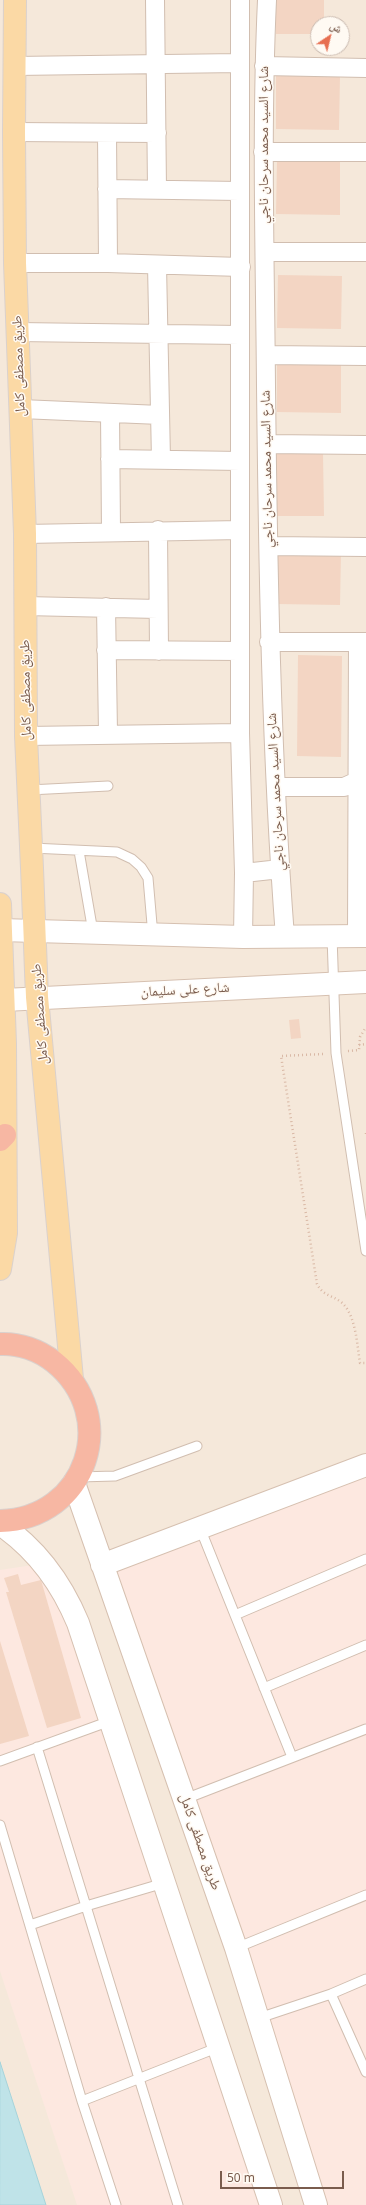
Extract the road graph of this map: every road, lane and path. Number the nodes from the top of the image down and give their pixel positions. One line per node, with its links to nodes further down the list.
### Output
1 (15, 0): 7 (main road, طريق مصطفى كامل)
2 (155, 0): 5 (street)
3 (240, 0): 6 (street, شارع السيد محمد سرحان ناجي)
4 (267, 0): 8 (street, شارع السيد محمد سرحان ناجي)
5 (156, 63): 6 (street); 7 (street); 12 (street)
6 (239, 63): 17 (street, شارع السيد محمد سرحان ناجي)
7 (15, 66): 10 (main road, طريق مصطفى كامل)
8 (264, 66): 9 (street); 13 (street, شارع السيد محمد سرحان ناجي)
9 (366, 68)
10 (14, 132): 11 (street); 20 (main road, طريق مصطفى كامل)
11 (107, 132): 12 (street); 15 (street)
12 (157, 133): 16 (street)
13 (263, 152): 14 (street); 18 (street, شارع السيد محمد سرحان ناجي)
14 (366, 152)
15 (108, 189): 16 (street); 21 (street)
16 (157, 189): 17 (street)
17 (239, 191): 23 (street, شارع السيد محمد سرحان ناجي)
18 (265, 252): 19 (street); 27 (street, شارع السيد محمد سرحان ناجي)
19 (366, 252)
20 (15, 263): 21 (street); 24 (main road, طريق مصطفى كامل)
21 (108, 263): 22 (street)
22 (157, 265): 23 (street); 25 (street)
23 (241, 267): 26 (street, شارع السيد محمد سرحان ناجي)
24 (18, 332): 25 (street); 29 (main road, طريق مصطفى كامل)
25 (159, 333): 26 (street); 31 (street)
26 (240, 335): 36 (street, شارع السيد محمد سرحان ناجي)
27 (266, 355): 28 (street); 32 (street, شارع السيد محمد سرحان ناجي)
28 (366, 356)
29 (20, 409): 30 (street); 40 (main road, طريق مصطفى كامل)
30 (110, 413): 31 (street); 34 (street)
31 (160, 414): 35 (street)
32 (267, 444): 33 (street); 41 (street, شارع السيد محمد سرحان ناجي)
33 (366, 444)
34 (110, 459): 35 (street); 39 (street)
35 (161, 460): 36 (street)
36 (240, 461): 38 (street, شارع السيد محمد سرحان ناجي)
37 (158, 530): 38 (street); 39 (street); 45 (street)
38 (240, 530): 50 (street, شارع السيد محمد سرحان ناجي)
39 (111, 531): 40 (street)
40 (25, 534): 43 (main road, طريق مصطفى كامل)
41 (269, 546): 42 (street); 46 (street, شارع السيد محمد سرحان ناجي)
42 (366, 547)
43 (25, 606): 44 (street); 53 (main road, طريق مصطفى كامل)
44 (106, 607): 45 (street); 48 (street)
45 (158, 609): 49 (street)
46 (269, 642): 47 (street); 56 (street, شارع السيد محمد سرحان ناجي)
47 (362, 642): 54 (street)
48 (106, 650): 49 (street); 51 (street)
49 (159, 651): 50 (street)
50 (240, 651): 52 (street, شارع السيد محمد سرحان ناجي)
51 (108, 733): 52 (street); 53 (street)
52 (240, 733): 61 (street, شارع السيد محمد سرحان ناجي)
53 (26, 736): 57 (main road, طريق مصطفى كامل)
54 (362, 779): 56 (street); 66 (street)
55 (108, 786): 57 (lane)
56 (276, 787): 60 (street, شارع السيد محمد سرحان ناجي)
57 (29, 790): 58 (main road, طريق مصطفى كامل)
58 (32, 848): 59 (lane); 63 (main road, طريق مصطفى كامل)
59 (80, 851): 64 (lane); 67 (lane)
60 (280, 869): 61 (street); 69 (street, شارع السيد محمد سرحان ناجي)
61 (244, 873): 68 (street, شارع السيد محمد سرحان ناجي)
62 (0, 904): 70 (main road)
63 (34, 931): 64 (main road); 70 (main road); 73 (main road, طريق مصطفى كامل)
64 (93, 934): 67 (main road)
65 (332, 935): 66 (main road); 69 (main road); 72 (lane)
66 (362, 935)
67 (153, 936): 68 (main road)
68 (243, 937): 69 (main road)
69 (285, 937)
70 (1, 942): 74 (main road)
71 (366, 982): 72 (main road, شارع على سليمان)
72 (334, 983): 73 (main road, شارع على سليمان); 81 (lane)
73 (37, 997): 74 (main road, شارع على سليمان); 87 (main road, طريق مصطفى كامل)
74 (3, 1006): 78 (main road)
75 (366, 1027): 77 (path)
76 (366, 1036): 77 (path)
77 (360, 1037): 80 (path)
78 (3, 1044): 82 (main road)
79 (366, 1044): 80 (path)
80 (359, 1045): 81 (path)
81 (336, 1053): 83 (lane); 86 (path)
82 (3, 1138): 84 (main road)
83 (366, 1251)
84 (0, 1269)
85 (0, 1344): 87 (highway)
86 (366, 1362)
87 (72, 1379): 90 (highway)
88 (197, 1446): 90 (lane)
89 (366, 1465): 93 (main road)
90 (76, 1480): 91 (highway); 95 (main road, طريق مصطفى كامل)
91 (0, 1521)
92 (0, 1524): 99 (main road)
93 (200, 1528): 95 (main road); 96 (lane)
94 (366, 1559): 96 (lane)
95 (102, 1565): 104 (main road, طريق مصطفى كامل)
96 (235, 1615): 98 (lane)
97 (366, 1645): 98 (lane)
98 (264, 1688): 102 (lane)
99 (110, 1721): 101 (lane); 106 (main road)
100 (366, 1729): 102 (lane)
101 (38, 1747): 103 (lane); 108 (lane)
102 (292, 1758): 104 (lane)
103 (0, 1761)
104 (185, 1799): 110 (main road, طريق مصطفى كامل)
105 (0, 1825): 109 (lane)
106 (164, 1883): 108 (lane); 114 (main road)
107 (366, 1894): 110 (lane)
108 (86, 1906): 109 (lane); 116 (lane)
109 (30, 1925): 117 (lane)
110 (236, 1948): 113 (main road, طريق مصطفى كامل)
111 (366, 1978): 112 (lane)
112 (331, 1994): 113 (lane); 115 (lane)
113 (259, 2018): 121 (main road, طريق مصطفى كامل)
114 (218, 2046): 116 (lane); 120 (main road)
115 (366, 2072)
116 (139, 2078): 117 (lane); 119 (lane)
117 (82, 2101): 118 (lane)
118 (116, 2205)
119 (178, 2205)
120 (271, 2205)
121 (316, 2205)

